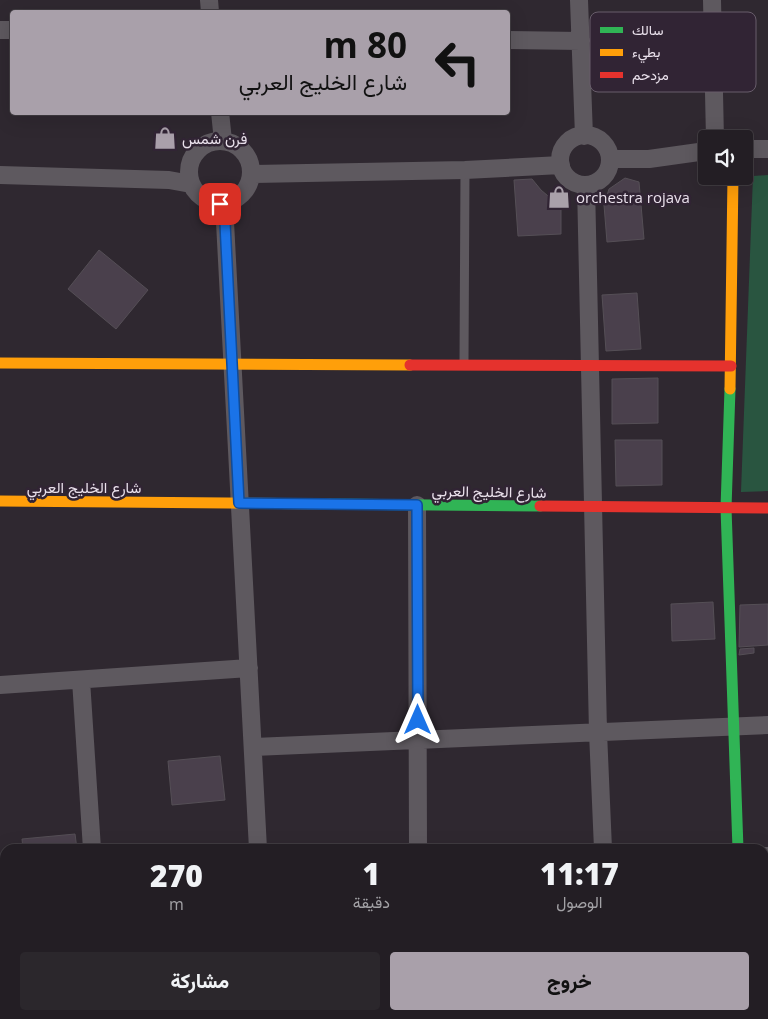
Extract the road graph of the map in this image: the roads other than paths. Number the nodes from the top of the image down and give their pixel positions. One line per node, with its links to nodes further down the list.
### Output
1 (579, 0): 3 (street)
2 (510, 40): 3 (street)
3 (581, 41): 7 (street)
4 (715, 92): 6 (street)
5 (220, 115): 8 (street)
6 (716, 130)
7 (584, 136): 12 (street); 13 (street)
8 (223, 141): 15 (street); 17 (street)
9 (753, 149): 10 (street)
10 (768, 149)
11 (698, 153): 12 (street)
12 (610, 159): 18 (street)
13 (561, 165): 14 (street); 18 (street)
14 (465, 170): 15 (street); 23 (lane)
15 (251, 174): 20 (street)
16 (0, 175): 17 (street)
17 (191, 184): 20 (street)
18 (586, 185): 24 (street)
19 (734, 185): 25 (street)
20 (224, 203): 22 (street)
21 (0, 363): 22 (street)
22 (232, 364): 23 (street); 27 (street)
23 (464, 365): 24 (street)
24 (590, 365): 25 (street); 29 (street)
25 (731, 366): 30 (street)
26 (0, 502): 27 (street, شارع الخليج العربي)
27 (239, 503): 28 (street, شارع الخليج العربي); 32 (street)
28 (417, 505): 29 (street, شارع الخليج العربي); 38 (street)
29 (594, 507): 30 (street, شارع الخليج العربي); 37 (street)
30 (726, 508): 31 (street, شارع الخليج العربي); 36 (street)
31 (768, 508)
32 (249, 668): 33 (street); 39 (street)
33 (81, 680): 34 (street); 40 (street)
34 (0, 685)
35 (768, 725): 36 (street)
36 (735, 726): 37 (street); 44 (street)
37 (598, 732): 38 (street); 43 (street)
38 (418, 740): 39 (street); 42 (street)
39 (253, 747): 41 (street)
40 (92, 844)
41 (258, 844)
42 (418, 844)
43 (603, 844)
44 (738, 844)

